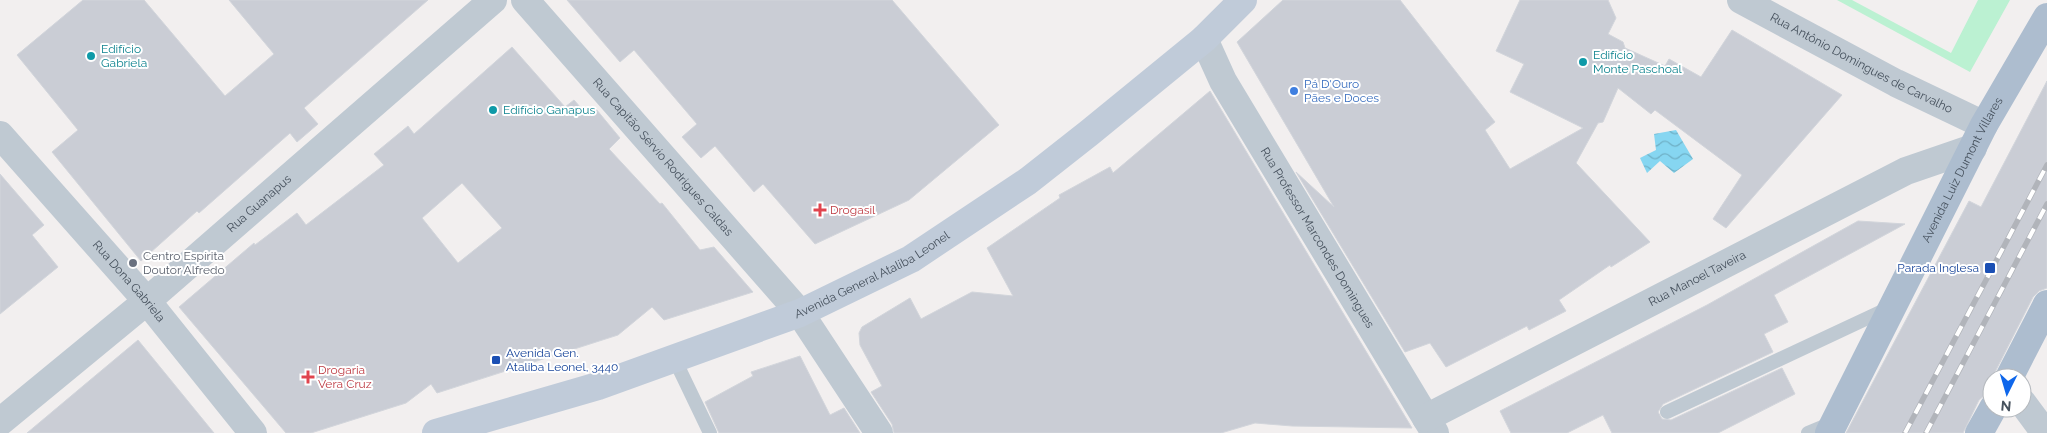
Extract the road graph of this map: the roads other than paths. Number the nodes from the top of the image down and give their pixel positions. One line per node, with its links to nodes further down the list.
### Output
1 (492, 0): 9 (street, Rua Guanapus)
2 (525, 0): 12 (street, Rua Capitão Sérvio Rodrigues Caldas)
3 (1243, 0): 6 (main road, Avenida General Ataliba Leonel)
4 (1740, 0): 8 (street, Rua Antônio Domingues de Carvalho)
5 (2047, 17): 8 (main road, Avenida Luiz Dumont Villares)
6 (1204, 39): 12 (main road, Avenida General Ataliba Leonel); 19 (street, Rua Professor Marcondes Domingues)
7 (0, 135): 9 (street, Rua Dona Gabriela)
8 (1978, 136): 11 (main road, Avenida Luiz Dumont Villares); 19 (street, Rua Manoel Taveira)
9 (147, 301): 18 (street, Rua Guanapus); 21 (street, Rua Dona Gabriela)
10 (2047, 304): 14 (main road)
11 (1894, 305): 15 (lane); 20 (main road, Avenida Luiz Dumont Villares)
12 (800, 313): 13 (main road, Avenida General Ataliba Leonel); 24 (street, Rua Capitão Sérvio Rodrigues Caldas)
13 (674, 358): 22 (main road, Avenida General Ataliba Leonel); 23 (lane)
14 (2014, 368)
15 (1667, 412)
16 (2032, 415): 27 (street)
17 (1987, 418): 26 (main road)
18 (0, 422)
19 (1430, 426)
20 (1832, 427): 25 (lane)
21 (253, 433)
22 (436, 433)
23 (710, 433)
24 (879, 433)
25 (1808, 433)
26 (1979, 433)
27 (2045, 433)

